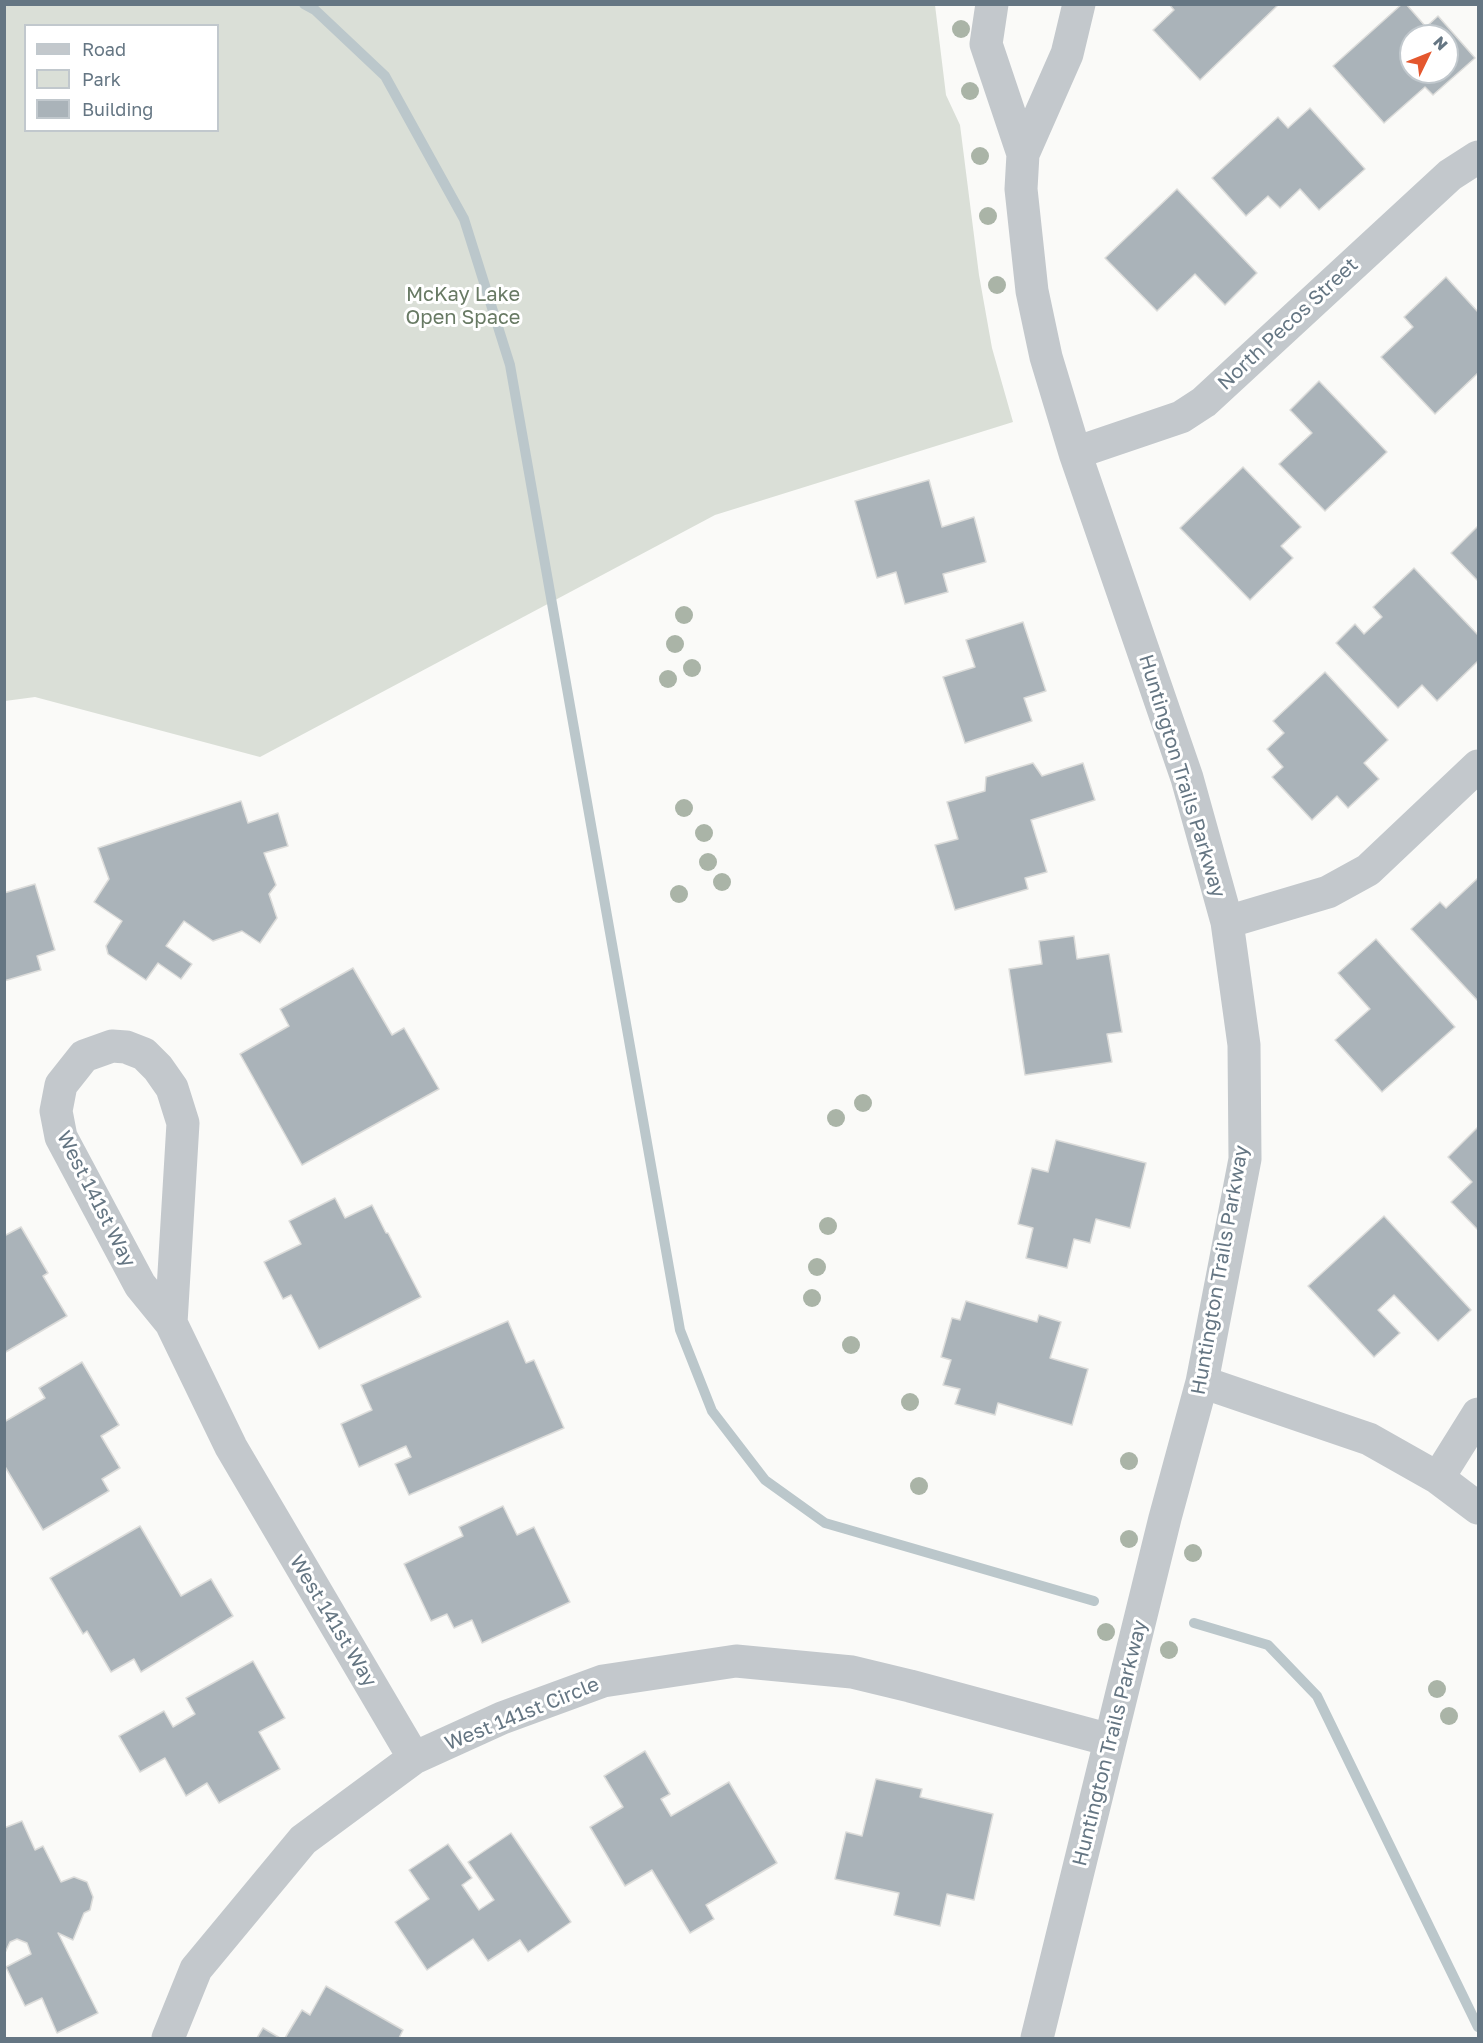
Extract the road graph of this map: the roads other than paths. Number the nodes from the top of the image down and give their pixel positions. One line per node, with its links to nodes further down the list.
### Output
1 (992, 4): 3 (street, Huntington Trails Parkway)
2 (1079, 4): 3 (street, Huntington Trails Parkway)
3 (1023, 153): 5 (street, Huntington Trails Parkway)
4 (1479, 157): 5 (street, North Pecos Street)
5 (1075, 453): 7 (street, Huntington Trails Parkway)
6 (1479, 766): 7 (street)
7 (1227, 922): 9 (street, Huntington Trails Parkway)
8 (171, 1323): 8 (street, West 141st Way); 14 (street, West 141st Way)
9 (1202, 1382): 11 (street); 13 (street, Huntington Trails Parkway)
10 (1479, 1414): 11 (street)
11 (1438, 1478): 12 (street)
12 (1479, 1508)
13 (1110, 1740): 14 (street, West 141st Circle); 16 (street, Huntington Trails Parkway)
14 (414, 1758): 15 (street, West 141st Circle)
15 (168, 2038)
16 (1037, 2038)

